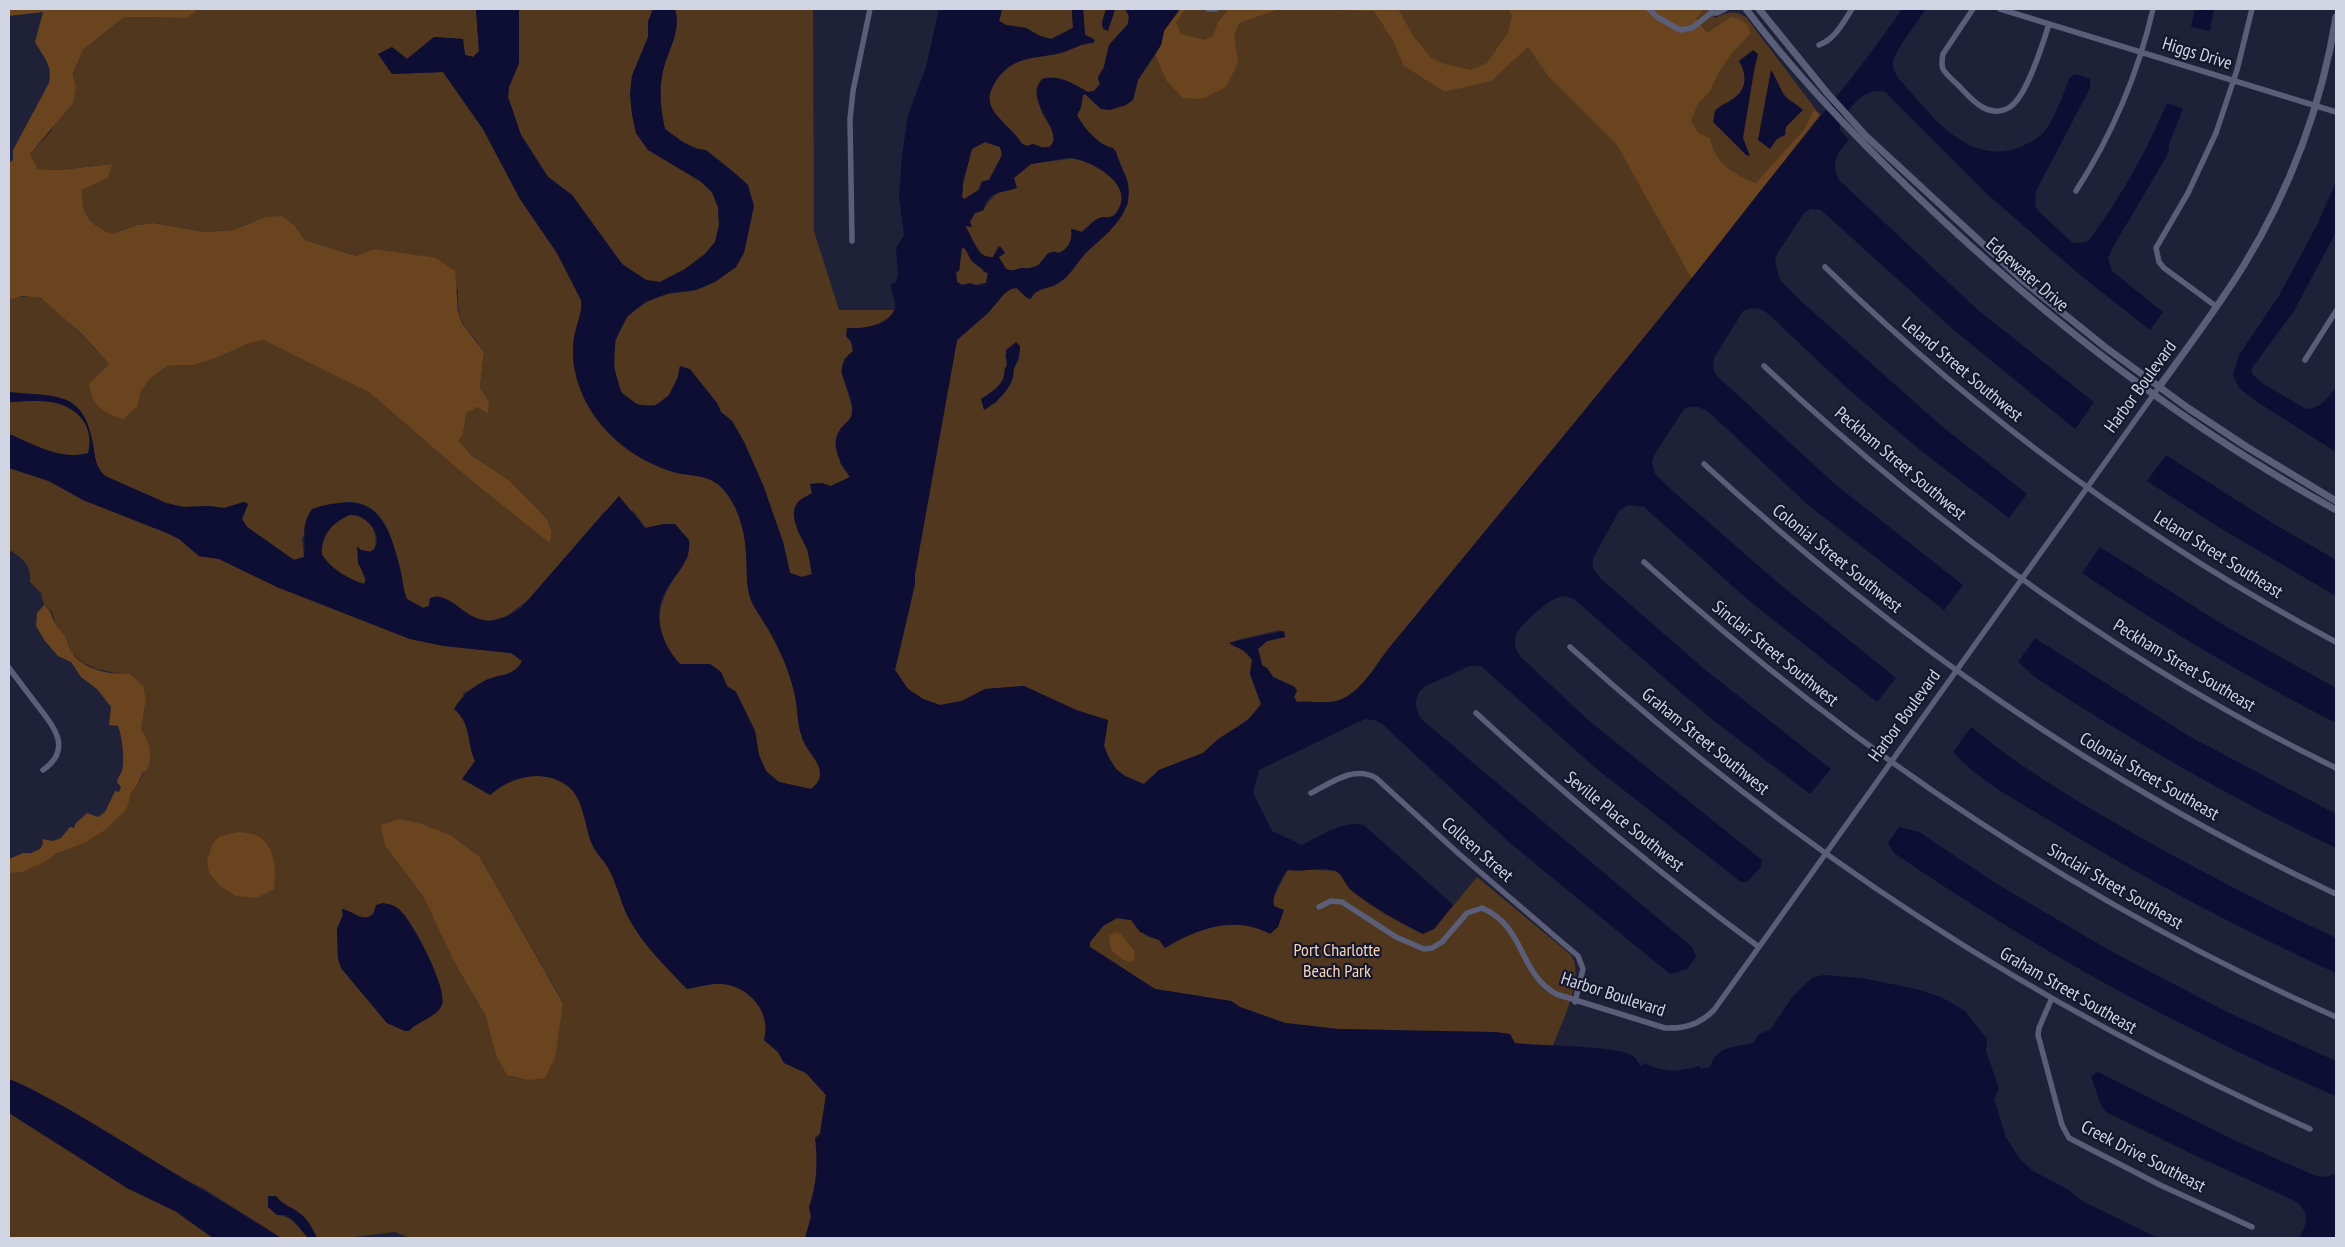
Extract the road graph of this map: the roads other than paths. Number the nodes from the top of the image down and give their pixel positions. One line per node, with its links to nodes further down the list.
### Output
1 (870, 9): 23 (street)
2 (1208, 9): 3 (street)
3 (1216, 9)
4 (1649, 9): 13 (street)
5 (1726, 9): 13 (street)
6 (1746, 9): 30 (street, Edgewater Drive)
7 (1758, 9): 29 (street, Edgewater Drive)
8 (1852, 9): 17 (street)
9 (1973, 9): 15 (street)
10 (2000, 9): 15 (street, Higgs Drive)
11 (2153, 9): 18 (street)
12 (2252, 9): 19 (street)
13 (1712, 11)
14 (2336, 17): 16 (street, Harbor Boulevard)
15 (2050, 24): 18 (street, Higgs Drive)
16 (2334, 39): 20 (street, Harbor Boulevard)
17 (1819, 45)
18 (2142, 52): 19 (street, Higgs Drive); 22 (street)
19 (2234, 81): 20 (street, Higgs Drive); 25 (street)
20 (2315, 106): 21 (street, Higgs Drive); 25 (street, Harbor Boulevard)
21 (2336, 112)
22 (2076, 191)
23 (852, 241)
24 (1825, 267): 33 (street, Leland Street Southwest)
25 (2217, 307): 29 (street, Harbor Boulevard)
26 (2336, 311): 27 (street)
27 (2305, 360)
28 (1764, 366): 37 (street, Peckham Street Southwest)
29 (2159, 387): 30 (street, Harbor Boulevard); 32 (street, Edgewater Drive)
30 (2154, 394): 32 (street, Edgewater Drive); 33 (street, Harbor Boulevard)
31 (1704, 464): 41 (street, Colonial Street Southwest)
32 (2267, 464): 34 (street, Edgewater Drive); 35 (street, Edgewater Drive)
33 (2087, 488): 37 (street, Harbor Boulevard); 38 (street, Leland Street Southeast)
34 (2336, 500)
35 (2336, 510)
36 (1644, 562): 43 (street, Sinclair Street Southwest)
37 (2022, 580): 41 (street, Harbor Boulevard); 44 (street, Peckham Street Southeast)
38 (2336, 642)
39 (1570, 648): 47 (street, Graham Street Southwest)
40 (9, 668): 45 (street)
41 (1956, 672): 43 (street, Harbor Boulevard); 48 (street, Colonial Street Southeast)
42 (1476, 713): 50 (street, Seville Place Southwest)
43 (1890, 763): 47 (street, Harbor Boulevard); 53 (street, Sinclair Street Southeast)
44 (2336, 768)
45 (43, 770)
46 (1311, 794): 52 (street, Colleen Street)
47 (1825, 855): 50 (street, Harbor Boulevard); 51 (street, Graham Street Southeast)
48 (2336, 894)
49 (1319, 907): 52 (street, Harbor Boulevard)
50 (1759, 946): 52 (street, Harbor Boulevard)
51 (2051, 1000): 54 (street, Graham Street Southeast); 55 (street, Creek Drive Southeast)
52 (1575, 1002)
53 (2336, 1017)
54 (2310, 1129)
55 (2252, 1227)

